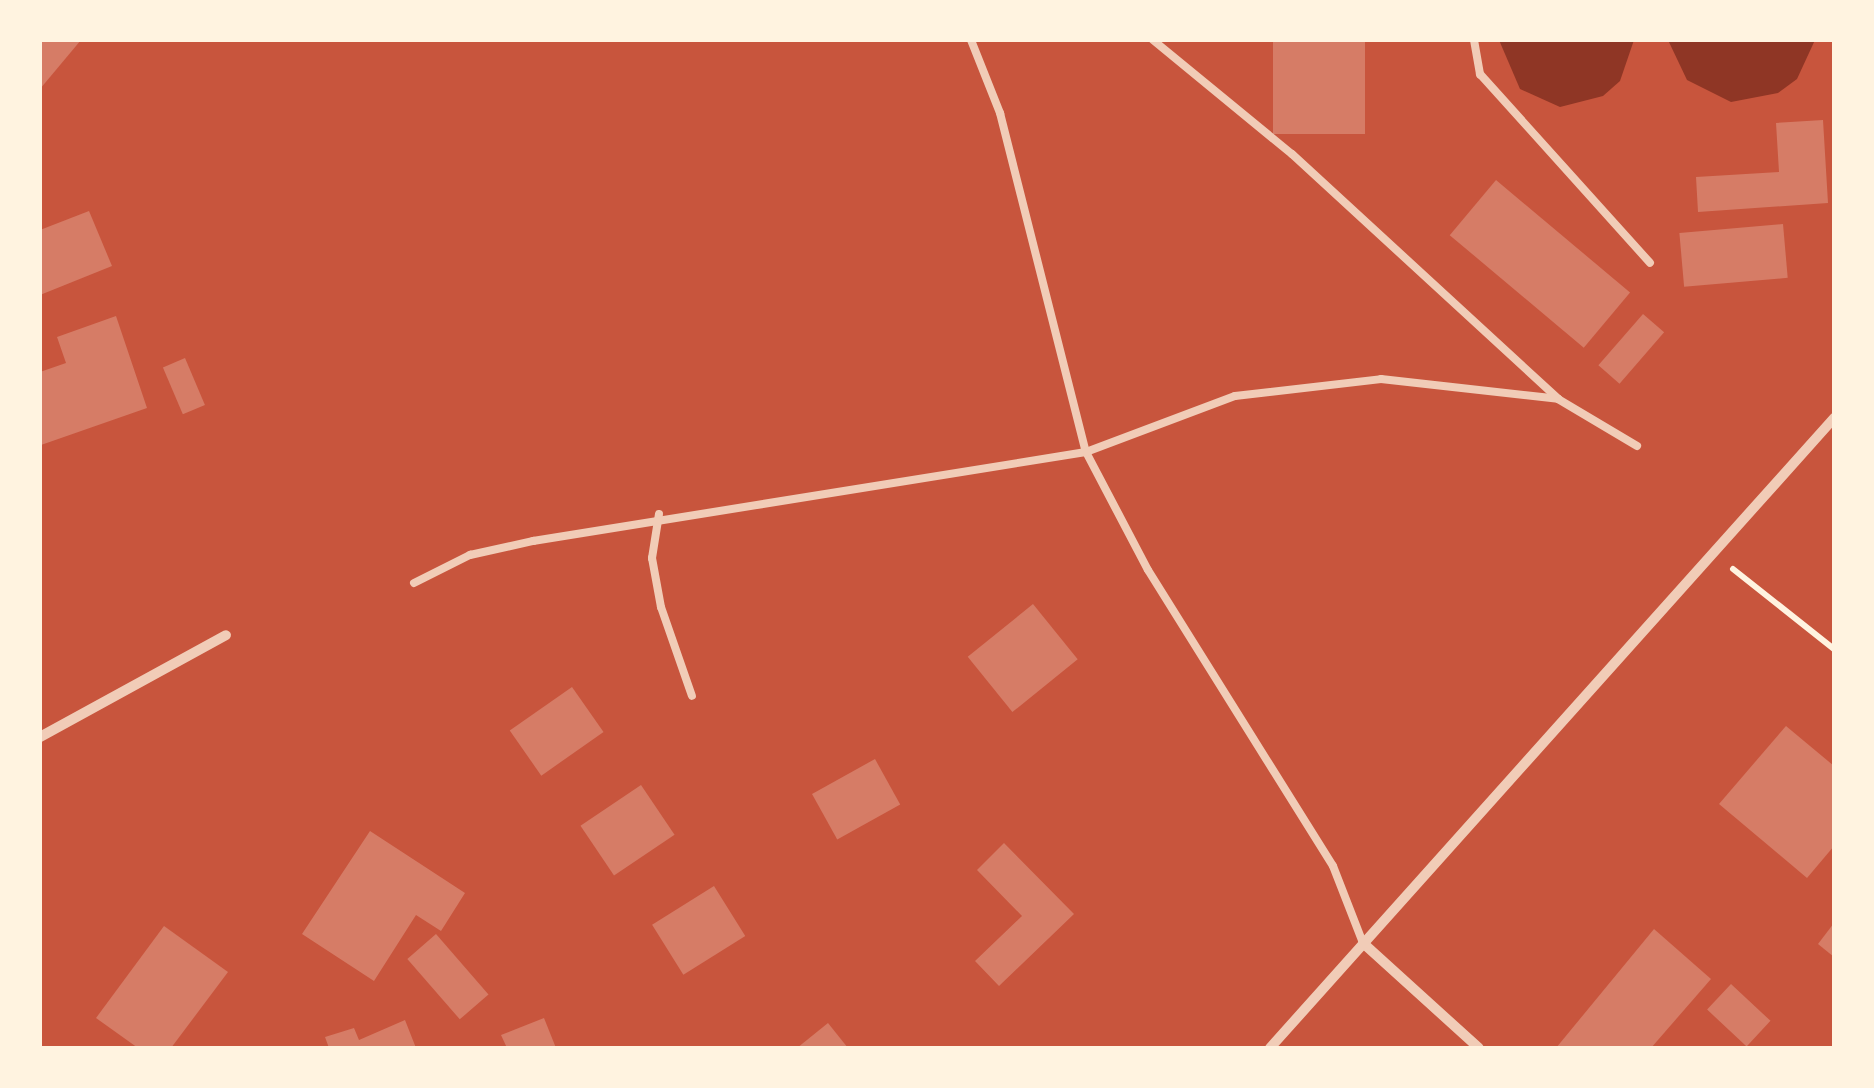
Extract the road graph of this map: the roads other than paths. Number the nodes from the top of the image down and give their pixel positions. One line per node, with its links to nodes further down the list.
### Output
1 (971, 40): 8 (lane)
2 (1153, 40): 5 (lane)
3 (1474, 40): 4 (lane)
4 (1650, 264)
5 (1558, 398): 7 (lane); 8 (lane)
6 (1834, 418): 14 (street)
7 (1637, 446)
8 (1086, 452): 9 (lane); 14 (lane)
9 (659, 514): 10 (lane); 12 (lane)
10 (414, 583)
11 (226, 635): 13 (street)
12 (692, 696)
13 (40, 736)
14 (1363, 943): 15 (street); 16 (street)
15 (1270, 1048)
16 (1479, 1048)

